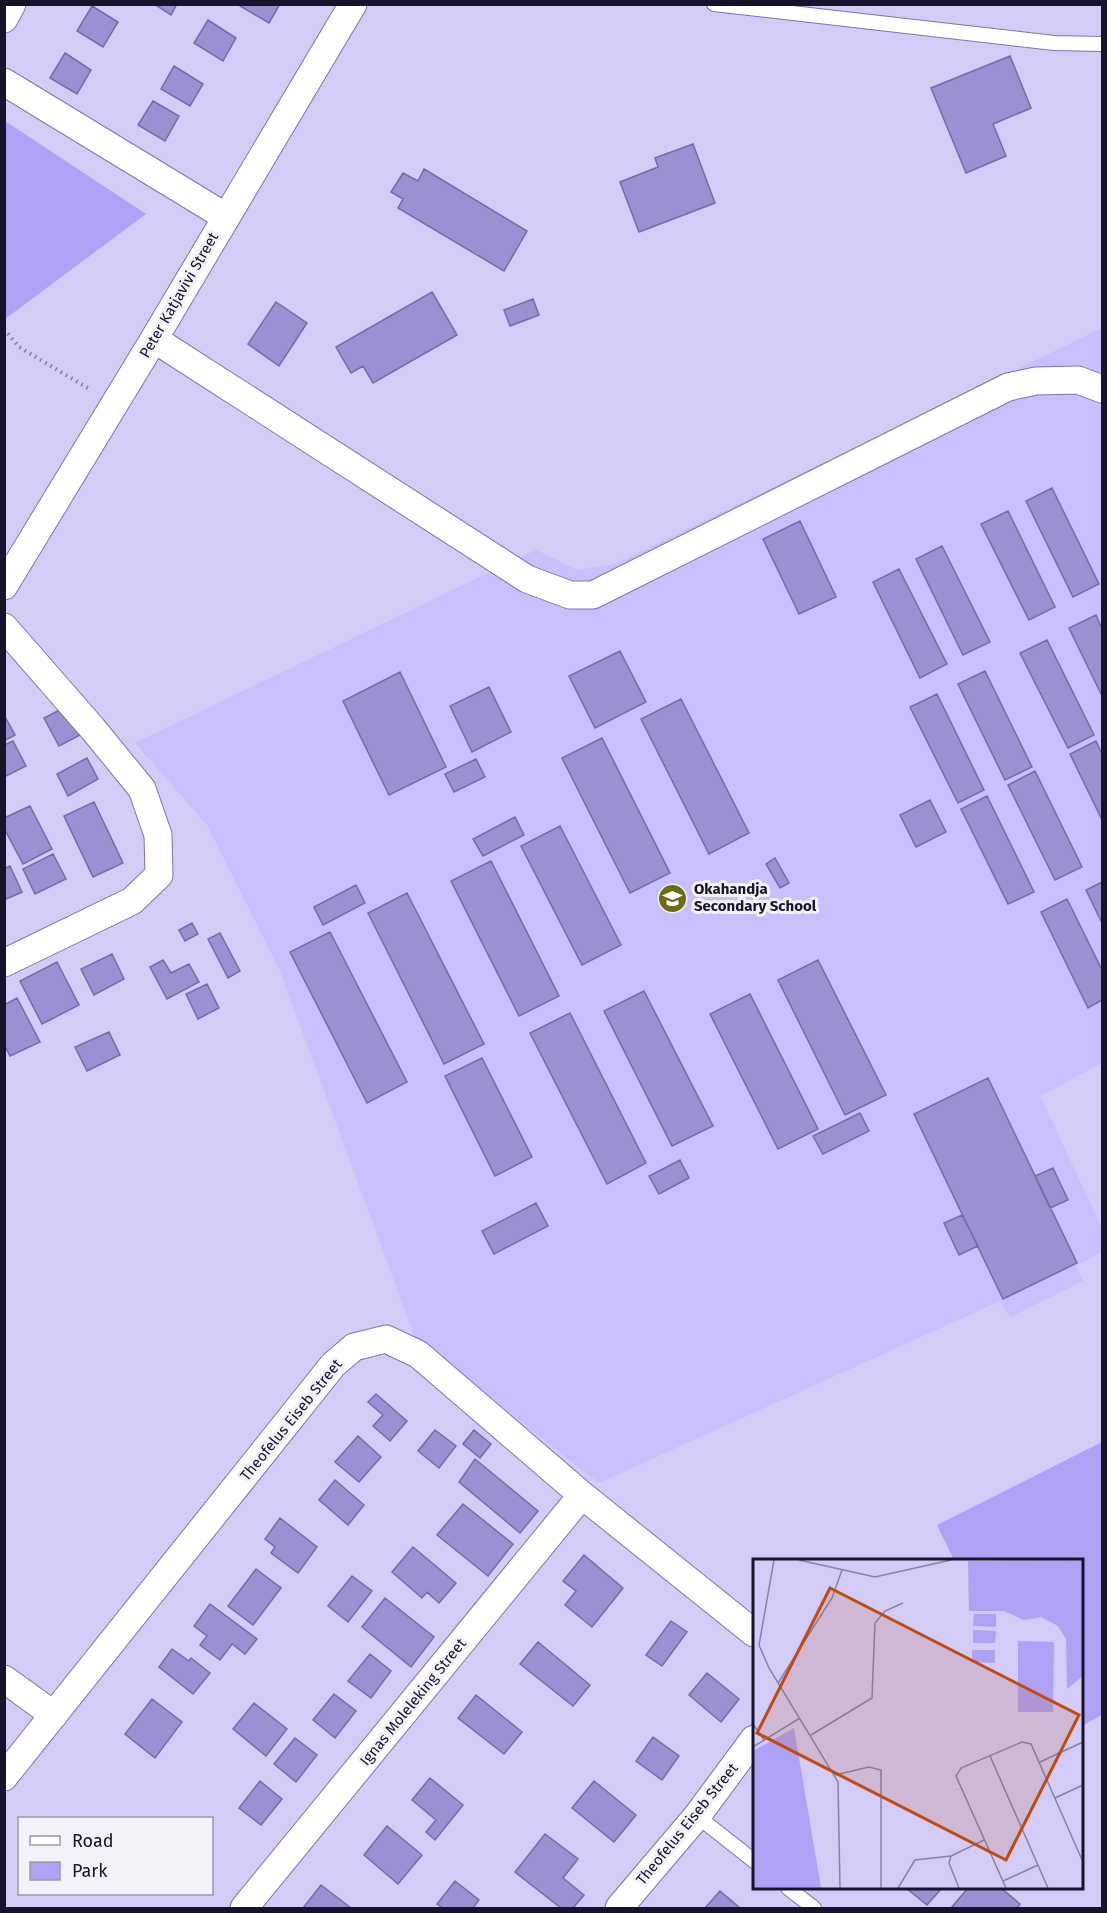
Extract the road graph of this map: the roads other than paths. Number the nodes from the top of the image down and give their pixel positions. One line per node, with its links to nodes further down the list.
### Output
1 (12, 4): 4 (street)
2 (353, 4): 7 (street, Peter Katjavivi Street)
3 (714, 4): 5 (lane)
4 (4, 19)
5 (1102, 44)
6 (4, 82): 7 (street)
7 (226, 217): 8 (street, Peter Katjavivi Street)
8 (154, 339): 9 (street); 10 (street, Peter Katjavivi Street)
9 (1102, 389)
10 (4, 586)
11 (4, 627): 12 (street)
12 (4, 963)
13 (582, 1494): 14 (street, Theofelus Eiseb Street); 16 (street, Theofelus Eiseb Street); 22 (street, Ignas Moleleking Street)
14 (753, 1632)
15 (4, 1678): 16 (street)
16 (54, 1715): 18 (street, Theofelus Eiseb Street)
17 (753, 1740): 19 (street, Theofelus Eiseb Street)
18 (4, 1777)
19 (697, 1816): 20 (lane); 23 (street, Theofelus Eiseb Street)
20 (753, 1860)
21 (790, 1889): 24 (lane)
22 (244, 1908)
23 (619, 1908)
24 (814, 1908)

